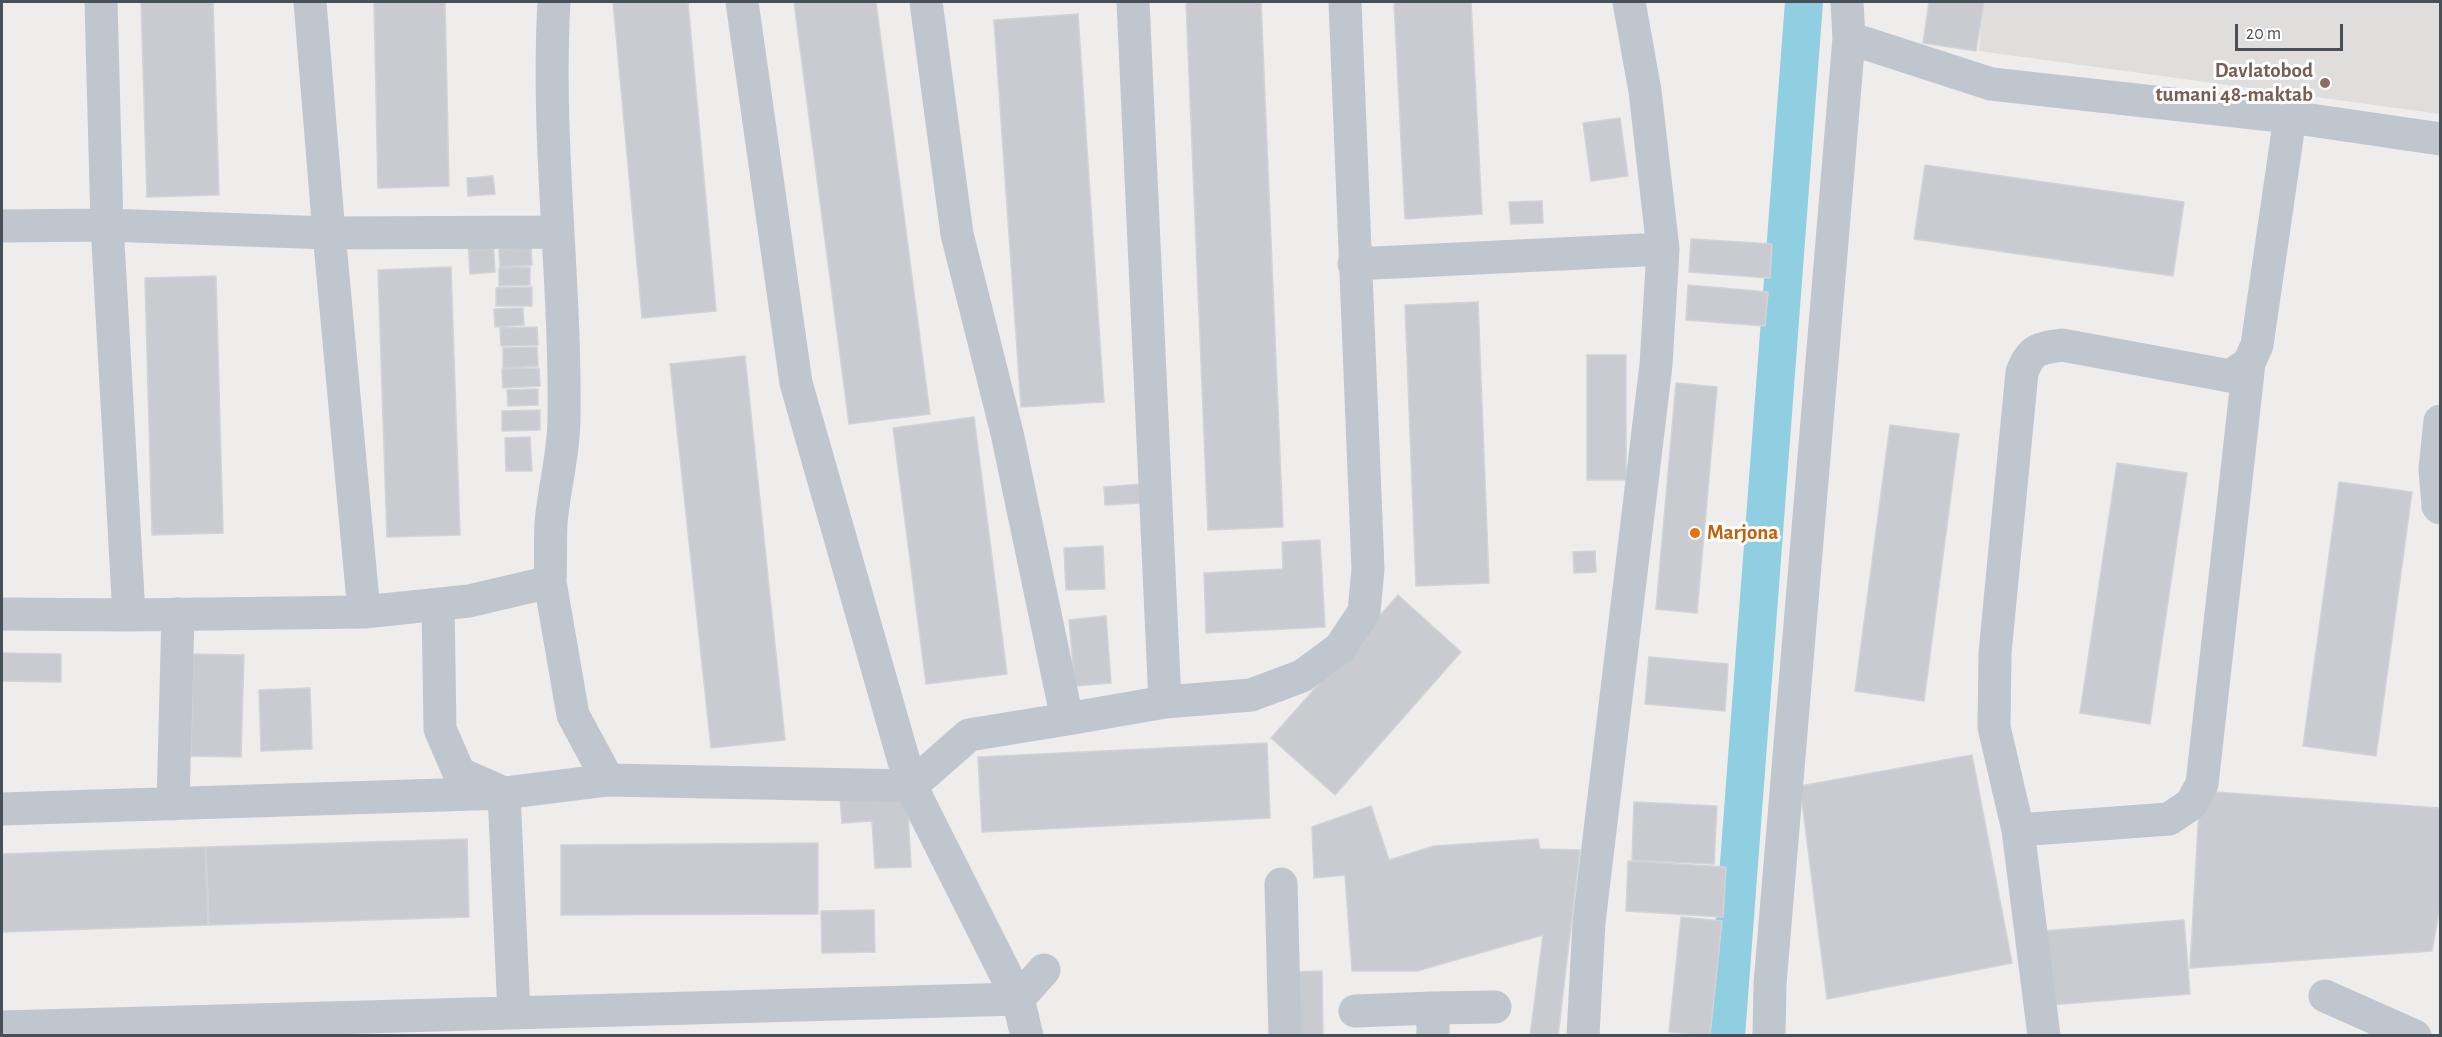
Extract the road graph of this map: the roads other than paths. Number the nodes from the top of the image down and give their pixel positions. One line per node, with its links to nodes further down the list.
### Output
1 (101, 2): 13 (street)
2 (310, 2): 16 (street)
3 (554, 2): 15 (street)
4 (742, 2): 31 (street)
5 (926, 2): 29 (street)
6 (1133, 2): 28 (street)
7 (1345, 2): 18 (street)
8 (1629, 2): 17 (street)
9 (1847, 2): 10 (street)
10 (1849, 39): 11 (street); 48 (street)
11 (2290, 117): 12 (street); 19 (street)
12 (2440, 139)
13 (107, 225): 14 (street); 16 (street); 27 (street)
14 (2, 226)
15 (556, 232): 16 (street); 22 (street)
16 (329, 233): 24 (street)
17 (1663, 249): 18 (street); 47 (street)
18 (1354, 264): 28 (street)
19 (2249, 363): 35 (street); 35 (street)
20 (2440, 422): 21 (street)
21 (2440, 508)
22 (550, 582): 23 (street); 30 (street)
23 (438, 605): 24 (street); 32 (street)
24 (364, 612): 26 (street)
25 (2, 614): 27 (street)
26 (178, 614): 27 (street); 33 (street)
27 (129, 615)
28 (1165, 702): 29 (street)
29 (1067, 718): 31 (street)
30 (608, 780): 31 (street); 32 (street)
31 (911, 786): 39 (street)
32 (504, 793): 33 (street); 42 (street)
33 (172, 804): 34 (street)
34 (2, 809)
35 (2018, 830): 49 (street)
36 (1281, 884): 46 (street)
37 (1044, 970): 39 (street)
38 (2325, 996): 50 (street)
39 (1018, 999): 42 (street); 45 (street)
40 (1495, 1007): 43 (street)
41 (1355, 1011): 43 (street)
42 (514, 1013): 44 (street)
43 (1433, 1022)
44 (2, 1027)
45 (1027, 1035)
46 (1285, 1035)
47 (1583, 1035)
48 (1769, 1035)
49 (2044, 1035)
50 (2415, 1035)

